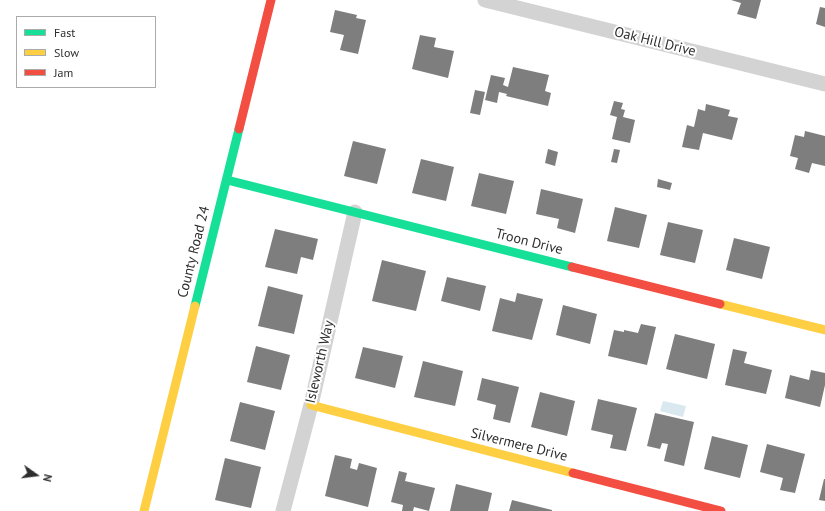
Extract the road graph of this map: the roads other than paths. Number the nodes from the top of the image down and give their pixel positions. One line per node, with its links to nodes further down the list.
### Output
1 (271, 0): 4 (street, County Road 24)
2 (485, 0): 3 (street, Oak Hill Drive)
3 (825, 84)
4 (227, 180): 5 (street, Troon Drive); 8 (street, County Road 24)
5 (354, 212): 6 (street, Troon Drive); 7 (street, Isleworth Way)
6 (825, 330)
7 (311, 405): 9 (street, Isleworth Way); 10 (street, Silvermere Drive)
8 (144, 511)
9 (283, 511)
10 (721, 511)

